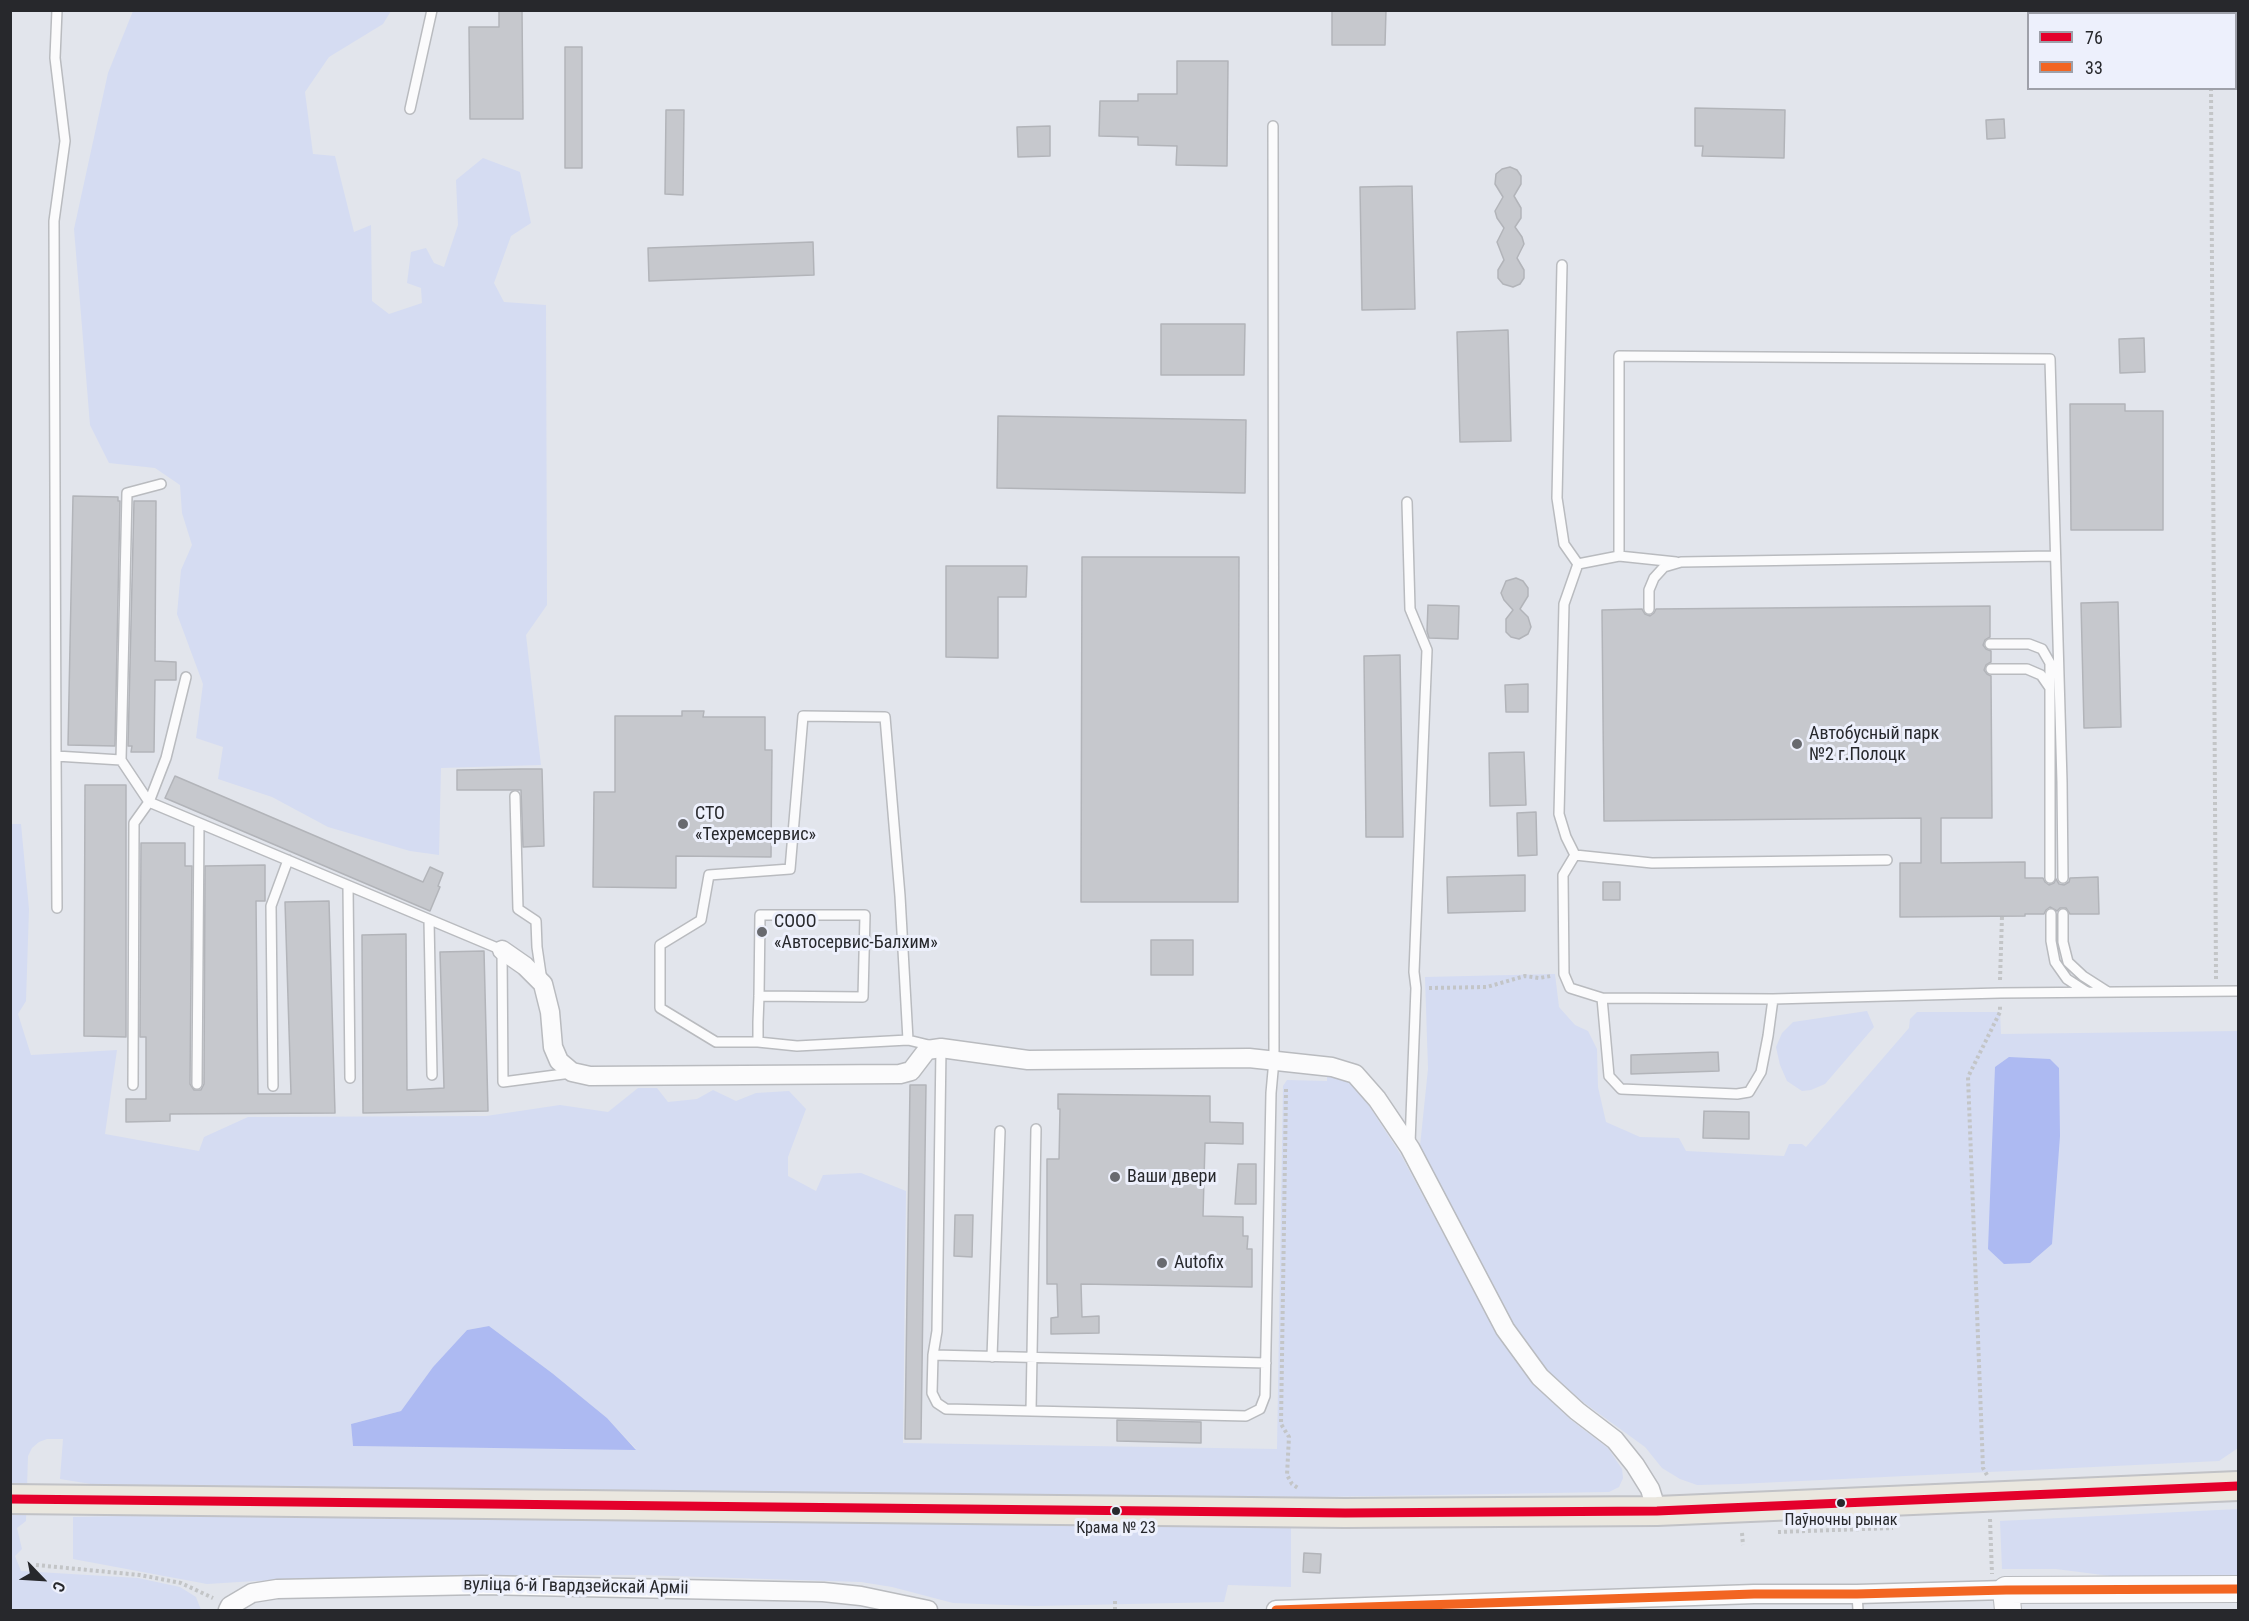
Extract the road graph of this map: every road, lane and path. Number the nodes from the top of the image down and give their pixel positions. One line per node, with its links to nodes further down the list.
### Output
1 (57, 10): 18 (lane)
2 (432, 10): 4 (lane)
3 (2211, 90): 38 (path)
4 (410, 109)
5 (1273, 126): 49 (lane)
6 (1562, 265): 12 (lane)
7 (161, 484): 19 (lane)
8 (1407, 502): 37 (lane)
9 (1618, 556): 10 (lane); 11 (lane); 12 (lane)
10 (2054, 556): 11 (lane); 27 (lane)
11 (1681, 562): 13 (lane)
12 (1578, 564): 23 (lane)
13 (1649, 609)
14 (1990, 644): 17 (lane)
15 (1991, 669): 17 (lane)
16 (186, 677): 21 (lane)
17 (2050, 688): 26 (lane)
18 (56, 756): 19 (lane); 29 (lane)
19 (121, 760): 21 (lane)
20 (514, 795): 36 (lane)
21 (149, 802): 22 (lane); 54 (lane)
22 (199, 823): 24 (lane); 53 (lane)
23 (1575, 855): 25 (lane); 35 (lane)
24 (288, 860): 28 (lane); 55 (lane)
25 (1887, 860)
26 (2050, 878)
27 (2062, 878)
28 (348, 886): 33 (lane); 52 (lane)
29 (57, 908)
30 (2051, 914): 40 (lane)
31 (2063, 914): 41 (lane)
32 (2002, 916): 42 (path)
33 (429, 920): 34 (lane); 51 (lane)
34 (502, 950): 36 (street); 50 (lane)
35 (1564, 974): 37 (path); 44 (lane)
36 (543, 984): 50 (street)
37 (1416, 988): 58 (lane)
38 (2217, 990): 39 (lane); 41 (lane)
39 (2238, 991)
40 (2087, 992): 41 (lane); 42 (lane)
41 (2108, 992)
42 (2000, 993): 45 (lane); 66 (path)
43 (759, 996): 43 (lane); 47 (lane)
44 (1602, 998): 45 (lane); 45 (lane)
45 (1773, 999)
46 (908, 1040): 47 (lane); 47 (lane); 48 (lane)
47 (758, 1042)
48 (941, 1048): 49 (street); 50 (street); 59 (lane)
49 (1279, 1061): 58 (street); 62 (lane); 65 (path)
50 (572, 1072)
51 (432, 1075)
52 (350, 1077)
53 (196, 1084)
54 (133, 1085)
55 (273, 1086)
56 (1036, 1129): 61 (lane)
57 (1000, 1131): 60 (lane)
58 (1410, 1148): 68 (street)
59 (933, 1355): 60 (lane); 63 (lane)
60 (992, 1356): 61 (lane)
61 (1033, 1358): 62 (lane); 63 (lane)
62 (1266, 1363): 63 (lane)
63 (1031, 1411)
64 (2238, 1486): 66 (main road)
65 (1300, 1489)
66 (1989, 1497): 68 (main road); 73 (path)
67 (10, 1499): 68 (main road)
68 (1657, 1511)
69 (1742, 1533): 70 (path)
70 (1743, 1545)
71 (36, 1565): 76 (path)
72 (2238, 1589): 73 (street)
73 (2002, 1597): 75 (street)
74 (1115, 1601): 78 (path)
75 (1858, 1602): 79 (street)
76 (229, 1608): 77 (street, вуліца 6-й Гвардзейскай Арміі)
77 (928, 1611)
78 (1115, 1611)
79 (1276, 1611)

